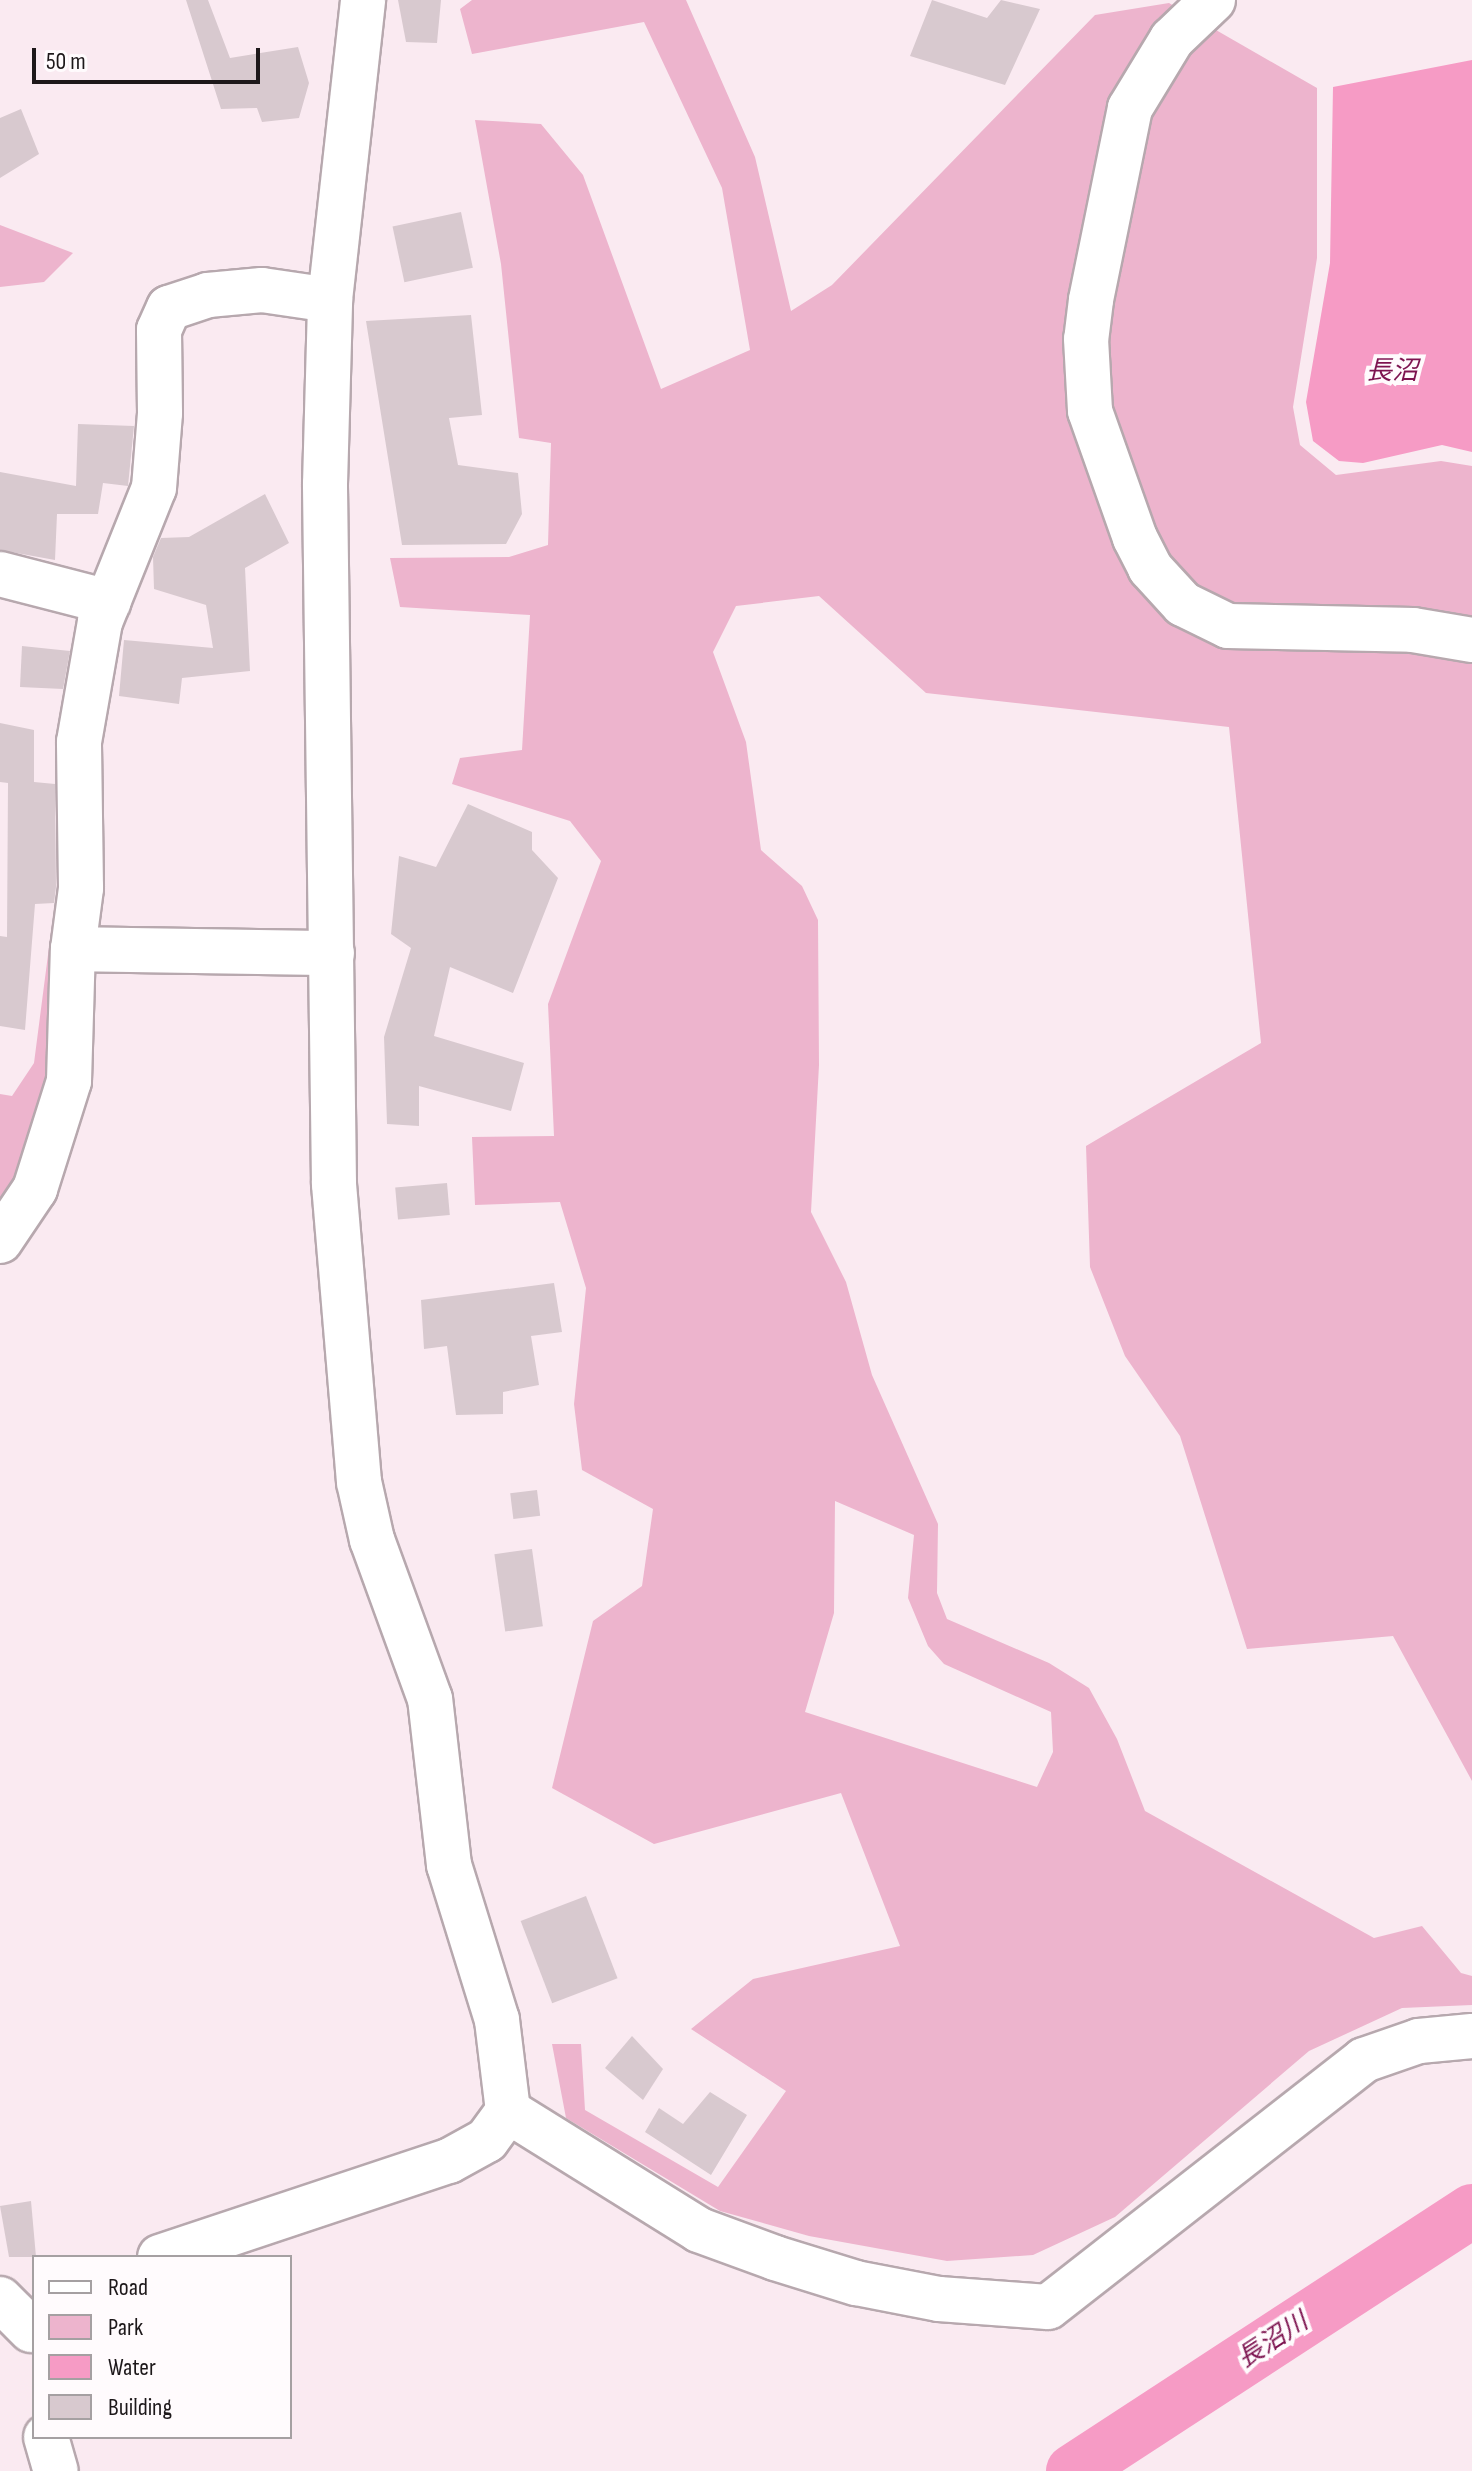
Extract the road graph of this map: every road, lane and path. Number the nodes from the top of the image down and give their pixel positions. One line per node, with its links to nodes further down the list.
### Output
1 (363, 0): 3 (street)
2 (1213, 0): 6 (street)
3 (330, 300): 5 (street); 8 (street)
4 (0, 574): 5 (street)
5 (108, 602): 7 (street)
6 (1472, 640)
7 (73, 949): 8 (street); 9 (street)
8 (332, 953): 11 (street)
9 (0, 1241)
10 (1472, 2036): 11 (street)
11 (508, 2111): 12 (street)
12 (166, 2255)
13 (0, 2299): 14 (street)
14 (32, 2332)
15 (47, 2439): 16 (street)
16 (56, 2471)

